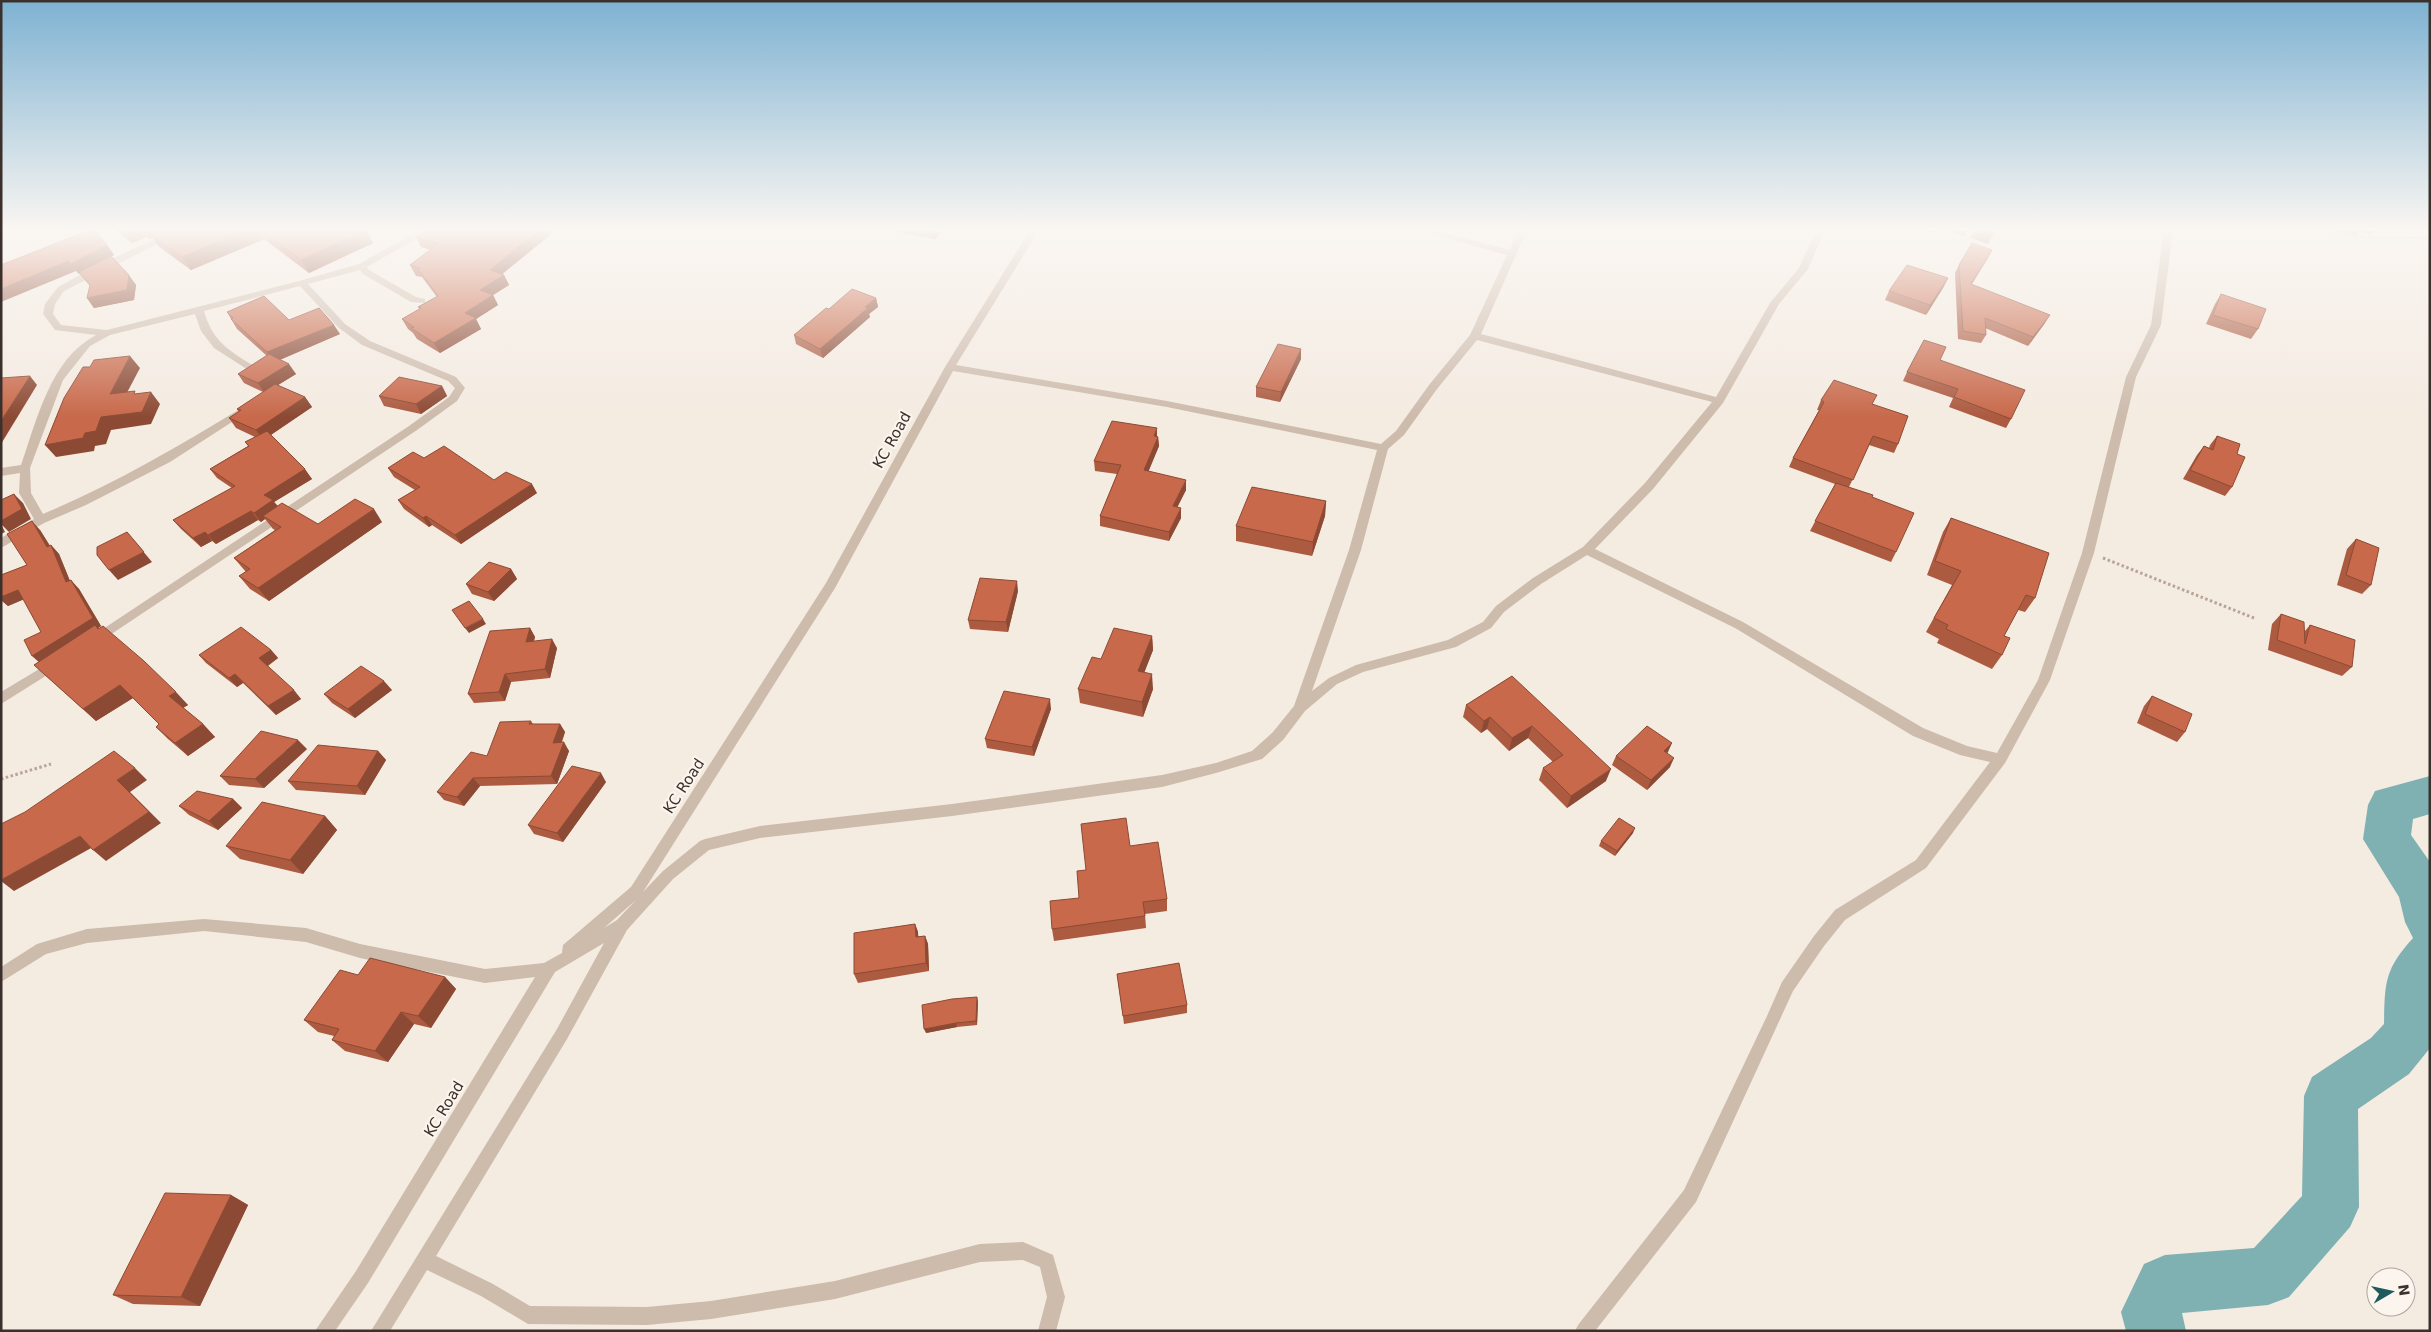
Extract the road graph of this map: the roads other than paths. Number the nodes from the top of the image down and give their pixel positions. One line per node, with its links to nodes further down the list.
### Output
1 (59, 292): 11 (street)
2 (265, 292): 10 (street)
3 (311, 292): 23 (street)
4 (401, 292): 9 (street)
5 (996, 292): 13 (street, KC Road)
6 (1496, 292): 12 (street)
7 (1784, 292): 15 (street)
8 (2160, 292): 27 (street)
9 (422, 301)
10 (198, 309): 11 (street); 14 (street)
11 (108, 333): 18 (street)
12 (1476, 336): 15 (street); 17 (street)
13 (950, 367): 17 (street); 29 (street, KC Road)
14 (253, 370)
15 (1719, 401): 22 (street)
16 (246, 409): 20 (street)
17 (1383, 448): 26 (street)
18 (25, 468): 19 (street); 20 (street)
19 (1, 472)
20 (40, 520): 21 (street)
21 (1, 544)
22 (1587, 550): 26 (street); 27 (street)
23 (81, 649)
24 (65, 659): 25 (street)
25 (1, 699)
26 (1300, 707): 28 (street)
27 (2000, 759): 35 (street)
28 (622, 925): 29 (street); 31 (street)
29 (547, 969): 30 (street); 32 (street, KC Road)
30 (1, 975)
31 (424, 1259): 33 (street); 34 (street)
32 (324, 1331)
33 (380, 1331)
34 (1047, 1331)
35 (1584, 1331)

